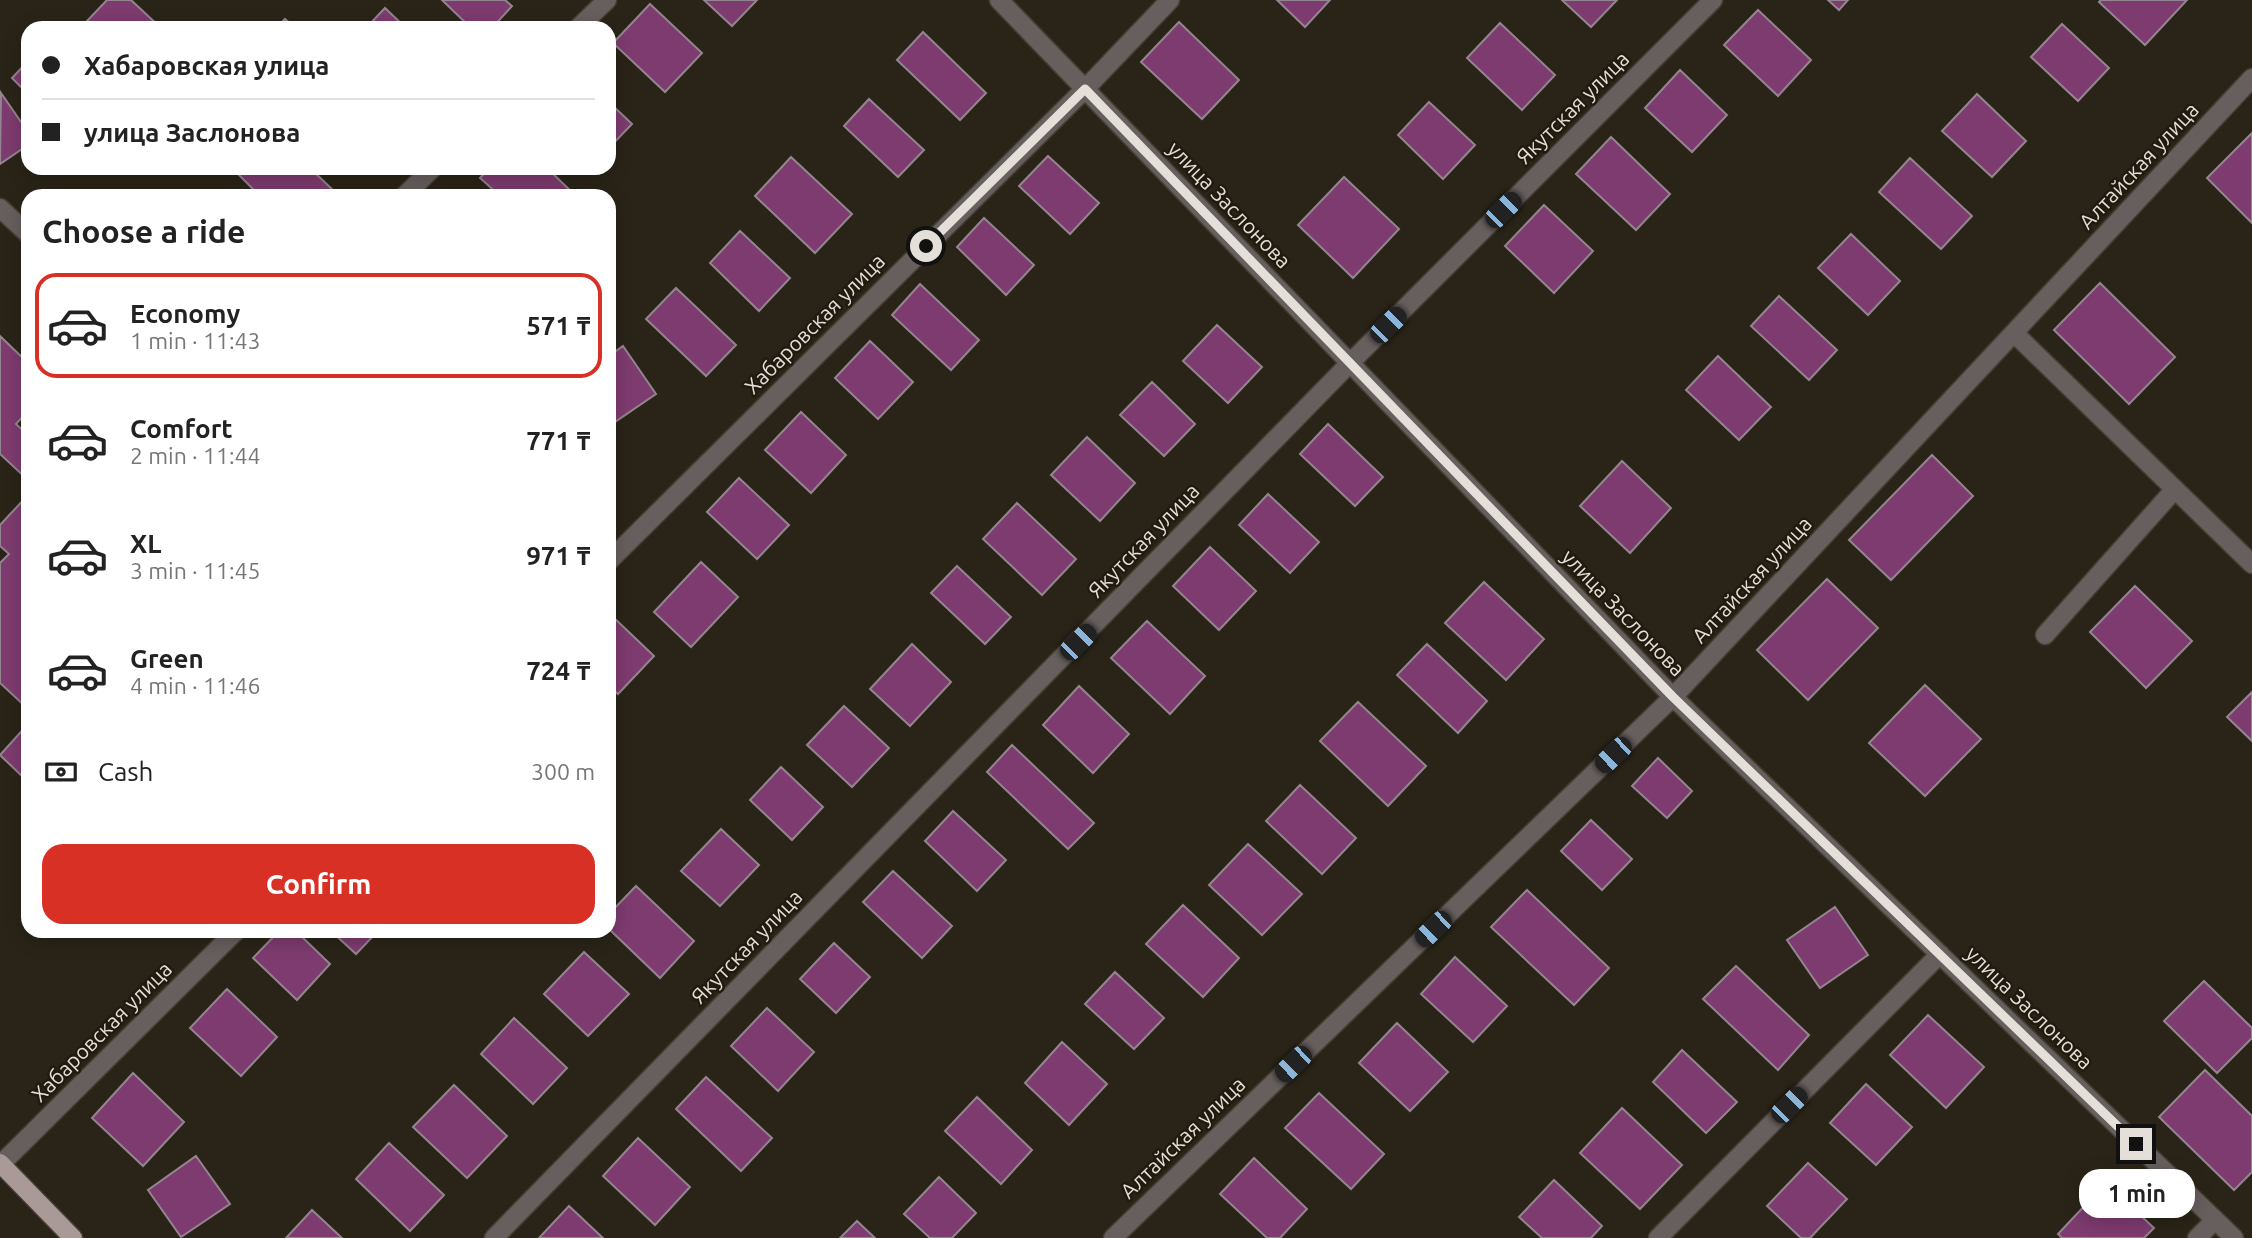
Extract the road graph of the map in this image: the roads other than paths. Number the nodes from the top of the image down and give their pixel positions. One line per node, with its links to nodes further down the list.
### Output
1 (607, 0): 5 (street)
2 (999, 0): 7 (street, улица Заслонова)
3 (1170, 0): 7 (street, Хабаровская улица)
4 (1713, 0): 13 (street, Якутская улица)
5 (585, 21)
6 (2252, 78): 12 (street, Алтайская улица)
7 (1085, 89): 13 (street, улица Заслонова); 15 (street, Хабаровская улица)
8 (426, 175): 9 (street)
9 (411, 189)
10 (0, 208): 11 (street)
11 (21, 228)
12 (2014, 333): 14 (street); 18 (street, Алтайская улица)
13 (1350, 363): 18 (street, улица Заслонова); 24 (street, Якутская улица)
14 (2175, 489): 16 (street); 17 (street)
15 (616, 554)
16 (2252, 564)
17 (2045, 635)
18 (1673, 697): 20 (street, улица Заслонова); 25 (street, Алтайская улица)
19 (229, 938): 21 (street, Хабаровская улица)
20 (1940, 954): 22 (street, улица Заслонова); 26 (street)
21 (0, 1164): 23 (main road)
22 (2215, 1220): 27 (street); 28 (street, улица Заслонова)
23 (73, 1238)
24 (494, 1238)
25 (1113, 1238)
26 (1658, 1238)
27 (2197, 1238)
28 (2234, 1238)

